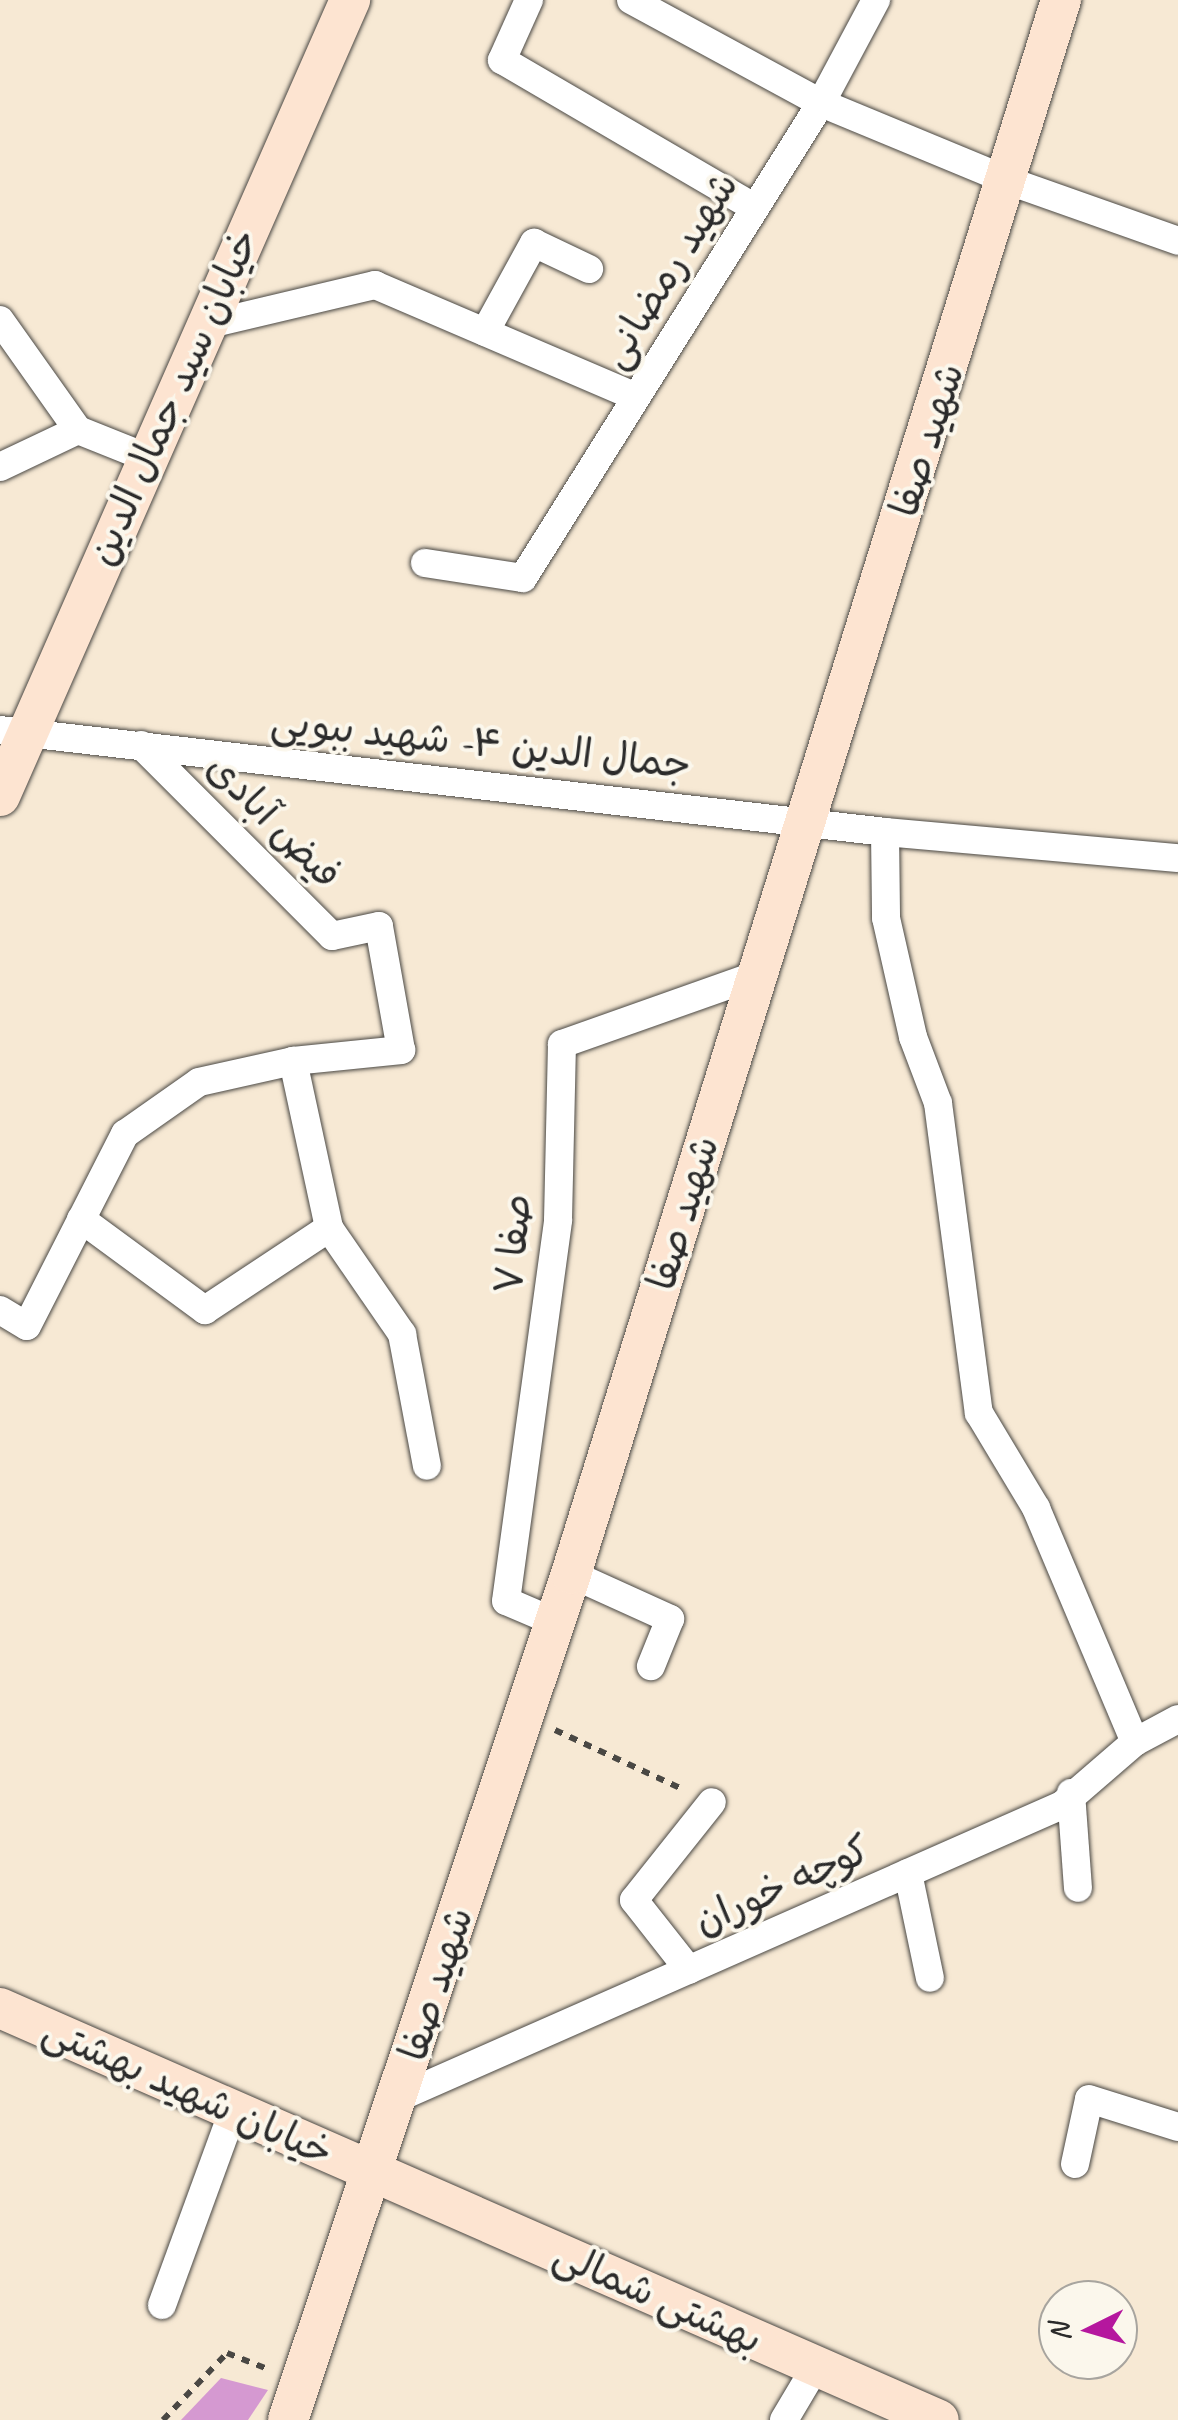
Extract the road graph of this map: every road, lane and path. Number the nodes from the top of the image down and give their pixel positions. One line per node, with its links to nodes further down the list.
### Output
1 (318, 0): 7 (street)
2 (350, 0): 7 (street, خیابان سید جمال الدین)
3 (529, 0): 10 (street)
4 (631, 0): 8 (street)
5 (876, 0): 8 (street, شهید رمضانی)
6 (1061, 0): 9 (street, شهید صفا)
7 (322, 58): 14 (street, خیابان سید جمال الدین)
8 (821, 102): 9 (street); 10 (street, شهید رمضانی)
9 (1009, 181): 11 (street); 24 (street, شهید صفا)
10 (755, 208): 16 (street, شهید رمضانی)
11 (1178, 241)
12 (589, 269): 15 (street)
13 (0, 320): 17 (street)
14 (206, 325): 15 (street); 18 (street, خیابان سید جمال الدین)
15 (485, 332): 16 (street)
16 (636, 397): 20 (street, شهید رمضانی)
17 (78, 430): 18 (street); 19 (street)
18 (145, 457): 21 (street, خیابان سید جمال الدین)
19 (0, 467)
20 (425, 563)
21 (14, 731): 22 (street, جمال الدین ۴- شهید ببویی); 23 (street, خیابان سید جمال الدین)
22 (141, 745): 24 (street, جمال الدین ۴- شهید ببویی); 28 (street, فیض آبادی)
23 (0, 796)
24 (806, 820): 25 (street, جمال الدین ۴- شهید ببویی); 27 (street, شهید صفا)
25 (884, 832): 26 (street, جمال الدین ۴- شهید ببویی); 38 (street)
26 (1178, 858)
27 (757, 975): 33 (street, شهید صفا); 34 (street, صفا ۷)
28 (292, 1061): 29 (street, فیض آبادی); 30 (street)
29 (81, 1219): 30 (street); 31 (street, فیض آبادی)
30 (329, 1228): 32 (street)
31 (0, 1310)
32 (426, 1466)
33 (571, 1574): 34 (street, شهید صفا); 35 (street)
34 (555, 1622): 36 (street, شهید صفا)
35 (651, 1666)
36 (522, 1714): 40 (path); 46 (street, شهید صفا)
37 (1178, 1719): 38 (street, کوچه خوران)
38 (1136, 1742): 39 (street, کوچه خوران)
39 (1071, 1793): 41 (street, کوچه خوران); 42 (street)
40 (712, 1802): 43 (street)
41 (908, 1873): 43 (street, کوچه خوران); 44 (street)
42 (1078, 1888)
43 (689, 1970): 46 (street, کوچه خوران)
44 (930, 1978)
45 (0, 2008): 47 (street, خیابان شهید بهشتی)
46 (400, 2098): 50 (street, شهید صفا)
47 (233, 2111): 50 (street, خیابان شهید بهشتی); 51 (street)
48 (1178, 2126): 49 (street)
49 (1074, 2164)
50 (376, 2173): 52 (street, بهشتی شمالی); 53 (street, شهید صفا)
51 (162, 2305)
52 (816, 2366): 55 (street); 56 (street, بهشتی شمالی)
53 (295, 2402): 54 (path)
54 (163, 2420)
55 (784, 2420)
56 (939, 2420)

